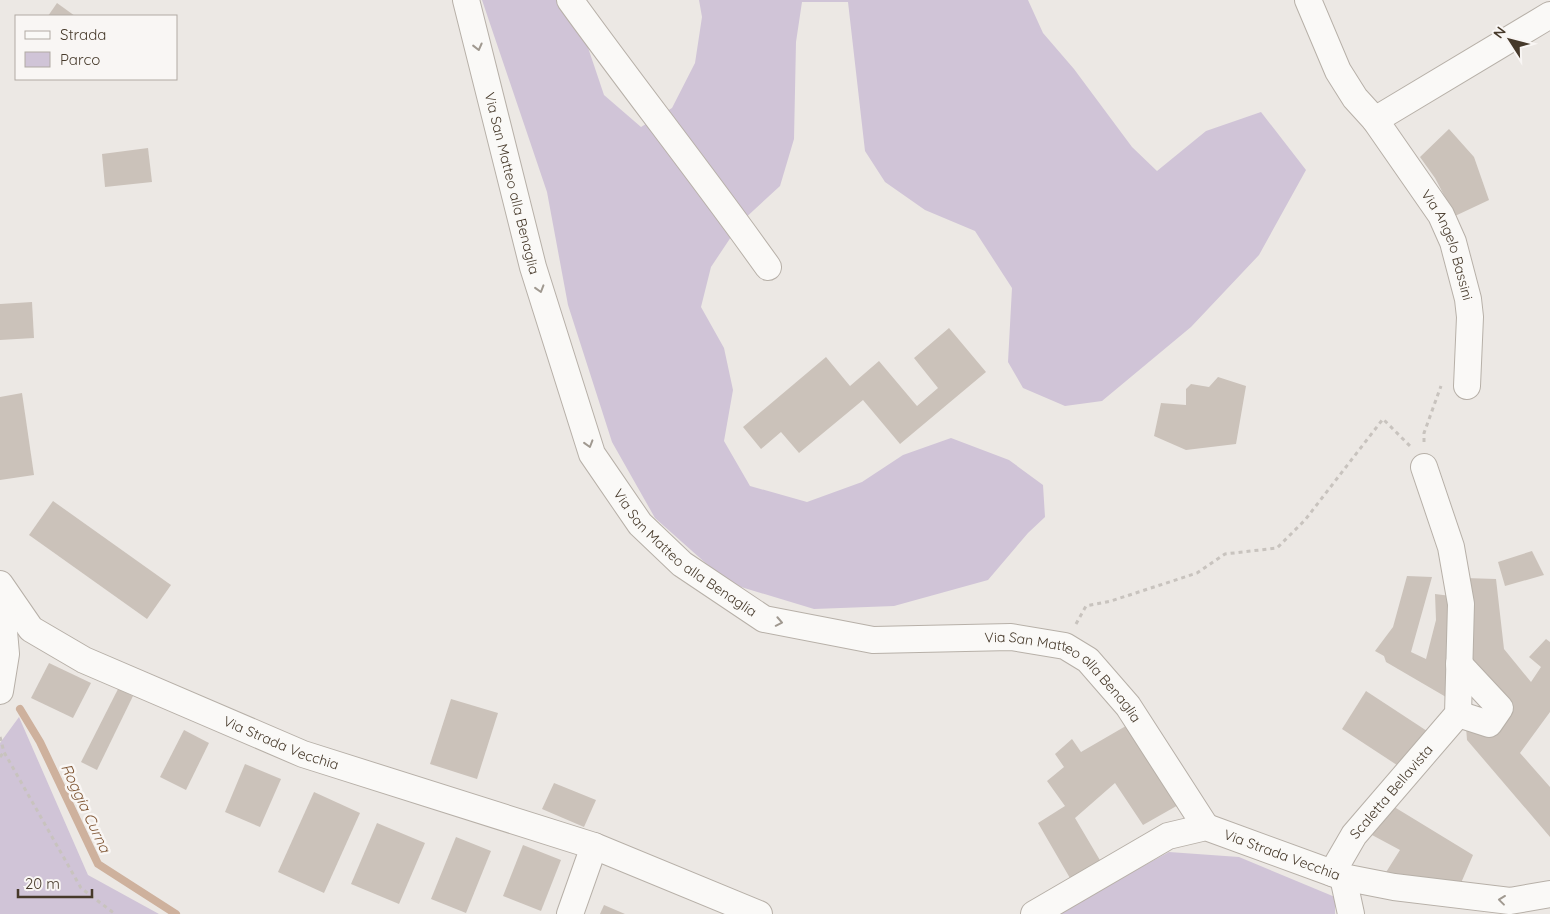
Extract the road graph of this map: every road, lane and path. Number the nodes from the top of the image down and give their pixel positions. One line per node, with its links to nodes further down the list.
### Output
1 (466, 0): 10 (street, Via San Matteo alla Benaglia, one-way to 10)
2 (570, 0): 6 (street)
3 (1308, 0): 5 (street, Via Angelo Bassini)
4 (1550, 15): 5 (street)
5 (1375, 120): 7 (street, Via Angelo Bassini)
6 (768, 266)
7 (1456, 382): 8 (path)
8 (1424, 467): 10 (path); 11 (street)
9 (0, 585): 12 (street); 18 (street, Via Strada Vecchia)
10 (1064, 646): 17 (street, Via San Matteo alla Benaglia)
11 (1459, 664): 13 (street); 13 (street)
12 (0, 692)
13 (1458, 714): 19 (street, Scaletta Bellavista)
14 (0, 737): 15 (path)
15 (4, 752): 16 (path); 22 (path)
16 (0, 757)
17 (1206, 827): 19 (street, Via Strada Vecchia); 24 (street, Via Strada Vecchia)
18 (594, 846): 21 (street, Via Strada Vecchia); 23 (street)
19 (1337, 875): 20 (street, Via Strada Vecchia, one-way to 19); 25 (street)
20 (1550, 894)
21 (752, 912)
22 (115, 914)
23 (570, 914)
24 (1034, 914)
25 (1351, 914)

